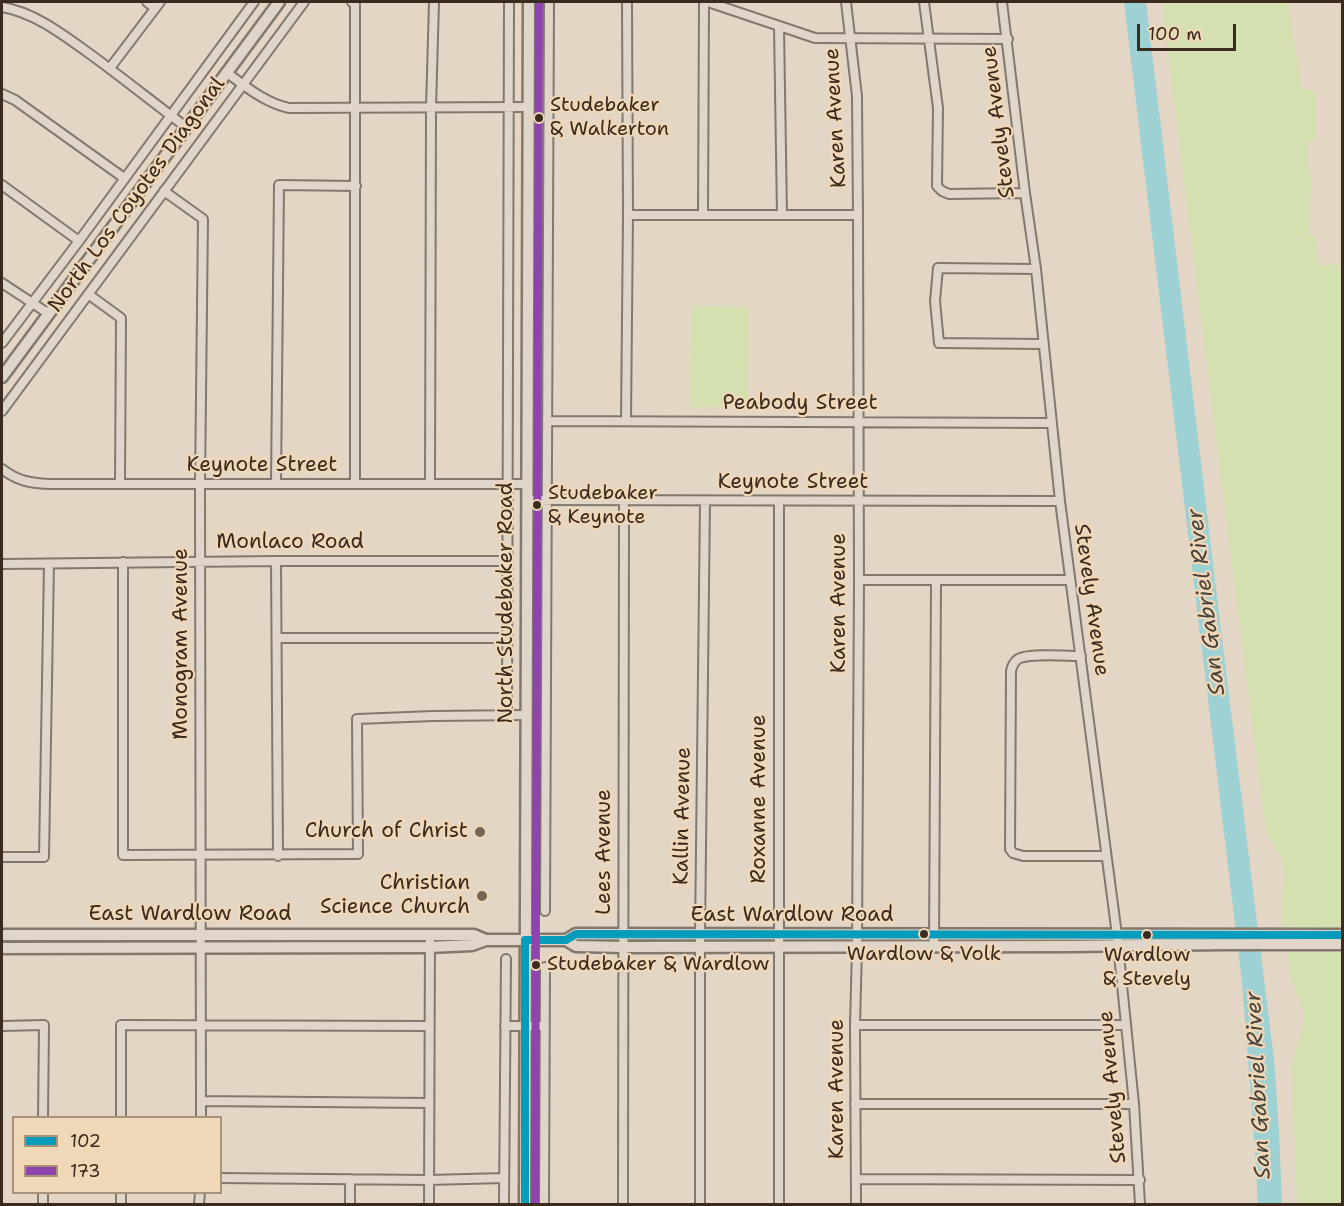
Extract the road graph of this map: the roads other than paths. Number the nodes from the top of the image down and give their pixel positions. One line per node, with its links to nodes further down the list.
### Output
1 (147, 2): 15 (street)
2 (254, 2): 29 (street, North Los Coyotes Diagonal)
3 (279, 2): 22 (main road, North Los Coyotes Diagonal)
4 (303, 2): 23 (street, North Los Coyotes Diagonal)
5 (352, 2): 27 (street)
6 (434, 2): 28 (street)
7 (510, 2): 25 (street, North Studebaker Road)
8 (529, 2): 26 (main road, North Studebaker Road)
9 (549, 2): 50 (street, North Studebaker Road)
10 (627, 2): 39 (street)
11 (706, 2): 17 (street); 36 (street)
12 (846, 2): 18 (street, Karen Avenue)
13 (924, 2): 19 (street)
14 (1002, 2): 20 (street, Stevely Avenue)
15 (157, 5): 21 (street)
16 (2, 7): 21 (street)
17 (779, 27): 18 (street); 37 (street)
18 (850, 38): 19 (street); 38 (street, Karen Avenue)
19 (928, 38): 20 (street); 35 (street)
20 (1008, 39): 35 (street, Stevely Avenue)
21 (110, 69): 29 (street)
22 (226, 72): 23 (street); 30 (main road, North Los Coyotes Diagonal)
23 (242, 84): 27 (street); 34 (street, North Los Coyotes Diagonal)
24 (2, 94): 31 (street)
25 (508, 107): 26 (street); 28 (street); 60 (street, North Studebaker Road)
26 (528, 107): 61 (main road, North Studebaker Road)
27 (356, 108): 28 (street); 33 (street)
28 (431, 108): 59 (street)
29 (170, 115): 30 (street); 31 (street, North Los Coyotes Diagonal)
30 (186, 127): 45 (main road, North Los Coyotes Diagonal)
31 (124, 178): 40 (street, North Los Coyotes Diagonal)
32 (2, 184): 40 (street)
33 (356, 186): 57 (street); 58 (street)
34 (164, 191): 43 (street, North Los Coyotes Diagonal); 56 (street, Monogram Avenue)
35 (1025, 193): 41 (street, Stevely Avenue)
36 (703, 215): 37 (street); 39 (street)
37 (782, 215): 38 (street)
38 (858, 215): 52 (street, Karen Avenue)
39 (628, 216): 51 (street)
40 (79, 241): 44 (street, North Los Coyotes Diagonal)
41 (1036, 269): 47 (street, Stevely Avenue); 47 (street)
42 (2, 282): 44 (street)
43 (88, 294): 49 (street, North Los Coyotes Diagonal); 55 (street)
44 (31, 303): 45 (street); 46 (street, North Los Coyotes Diagonal)
45 (49, 314): 48 (main road, North Los Coyotes Diagonal)
46 (2, 344)
47 (1044, 344): 53 (street, Stevely Avenue)
48 (2, 377)
49 (2, 411)
50 (547, 421): 51 (street, Peabody Street); 63 (street, North Studebaker Road)
51 (626, 421): 52 (street, Peabody Street)
52 (859, 423): 53 (street, Peabody Street); 67 (street, Karen Avenue)
53 (1052, 423): 68 (street, Stevely Avenue)
54 (2, 469): 55 (street, Keynote Street)
55 (120, 484): 56 (street, Keynote Street)
56 (200, 484): 57 (street, Keynote Street); 72 (street, Monogram Avenue)
57 (276, 484): 58 (street, Keynote Street)
58 (355, 484): 59 (street, Keynote Street)
59 (430, 484): 60 (street, Keynote Street)
60 (507, 484): 61 (street, Keynote Street); 70 (street, North Studebaker Road)
61 (526, 484): 62 (main road, North Studebaker Road)
62 (526, 500): 63 (street, Keynote Street); 82 (main road, North Studebaker Road)
63 (547, 500): 64 (street, Keynote Street); 87 (street, North Studebaker Road)
64 (624, 501): 65 (street, Keynote Street); 91 (street, Lees Avenue)
65 (705, 501): 66 (street, Keynote Street); 92 (street, Kallin Avenue)
66 (779, 501): 67 (street, Keynote Street); 99 (street, Roxanne Avenue)
67 (858, 501): 68 (street, Keynote Street); 75 (street, Karen Avenue)
68 (1060, 501): 77 (street, Stevely Avenue)
69 (276, 561): 70 (street, Monlaco Road); 72 (street, Monlaco Road); 78 (street)
70 (507, 561): 79 (street, North Studebaker Road)
71 (123, 562): 72 (street, Monlaco Road); 74 (street, Monlaco Road); 83 (street)
72 (200, 562): 83 (street, Monogram Avenue)
73 (2, 564): 74 (street, Monlaco Road)
74 (49, 564): 86 (street)
75 (859, 580): 76 (street); 100 (street, Karen Avenue)
76 (936, 580): 77 (street); 101 (street)
77 (1070, 580): 80 (street, Stevely Avenue)
78 (277, 638): 79 (street); 84 (street)
79 (507, 638): 81 (street, North Studebaker Road)
80 (1080, 657): 85 (street, Stevely Avenue); 85 (street)
81 (507, 716): 82 (street); 84 (street)
82 (526, 716): 96 (main road, North Studebaker Road)
83 (201, 856): 84 (street); 89 (street, Monogram Avenue)
84 (278, 856)
85 (1106, 856): 98 (street, Stevely Avenue)
86 (2, 857)
87 (545, 911)
88 (2, 935): 89 (main road, East Wardlow Road)
89 (200, 935): 90 (main road, East Wardlow Road); 103 (street, Monogram Avenue)
90 (429, 935): 95 (main road, East Wardlow Road); 104 (street)
91 (623, 935): 92 (main road, East Wardlow Road); 97 (main road, East Wardlow Road); 105 (street, Lees Avenue)
92 (700, 935): 99 (main road, East Wardlow Road); 106 (street, Kallin Avenue)
93 (1342, 935): 94 (main road, East Wardlow Road)
94 (1294, 939): 98 (main road, East Wardlow Road); 102 (main road, East Wardlow Road)
95 (486, 940): 96 (main road, East Wardlow Road); 104 (main road, East Wardlow Road)
96 (525, 940): 97 (main road, East Wardlow Road); 116 (main road, North Studebaker Road)
97 (566, 940): 105 (main road, East Wardlow Road)
98 (1118, 940): 101 (main road, East Wardlow Road); 112 (street, Stevely Avenue)
99 (778, 941): 100 (main road, East Wardlow Road); 106 (main road, East Wardlow Road); 138 (street, Roxanne Avenue)
100 (858, 941): 101 (main road, East Wardlow Road); 111 (street, Karen Avenue)
101 (934, 941)
102 (1342, 944)
103 (200, 947): 104 (main road, East Wardlow Road); 107 (main road, East Wardlow Road); 110 (street, Monogram Avenue)
104 (429, 947): 114 (street)
105 (624, 947): 106 (main road, East Wardlow Road); 136 (street, Lees Avenue)
106 (700, 947): 137 (street, Kallin Avenue)
107 (2, 948)
108 (506, 958): 115 (street)
109 (545, 967): 117 (street)
110 (200, 1025): 114 (street); 118 (street, Monogram Avenue); 123 (street)
111 (855, 1025): 112 (street); 120 (street, Karen Avenue)
112 (1126, 1025): 121 (street, Stevely Avenue)
113 (2, 1026): 122 (street)
114 (429, 1026): 119 (street)
115 (505, 1026): 116 (street); 126 (street)
116 (525, 1026): 117 (street); 134 (main road, North Studebaker Road)
117 (545, 1026): 135 (street)
118 (201, 1101): 119 (street); 124 (street, Monogram Avenue)
119 (429, 1103): 129 (street)
120 (855, 1104): 121 (street); 128 (street, Karen Avenue)
121 (1134, 1104): 130 (street, Stevely Avenue)
122 (44, 1116)
123 (121, 1116)
124 (201, 1116)
125 (222, 1178): 127 (street)
126 (504, 1178): 129 (street); 133 (street)
127 (350, 1179): 129 (street); 131 (street)
128 (856, 1179): 130 (street); 139 (street, Karen Avenue)
129 (429, 1180): 132 (street)
130 (1140, 1180): 140 (street, Stevely Avenue)
131 (350, 1204)
132 (429, 1204)
133 (504, 1204)
134 (525, 1204)
135 (544, 1204)
136 (623, 1204)
137 (700, 1204)
138 (779, 1204)
139 (856, 1204)
140 (1140, 1204)

